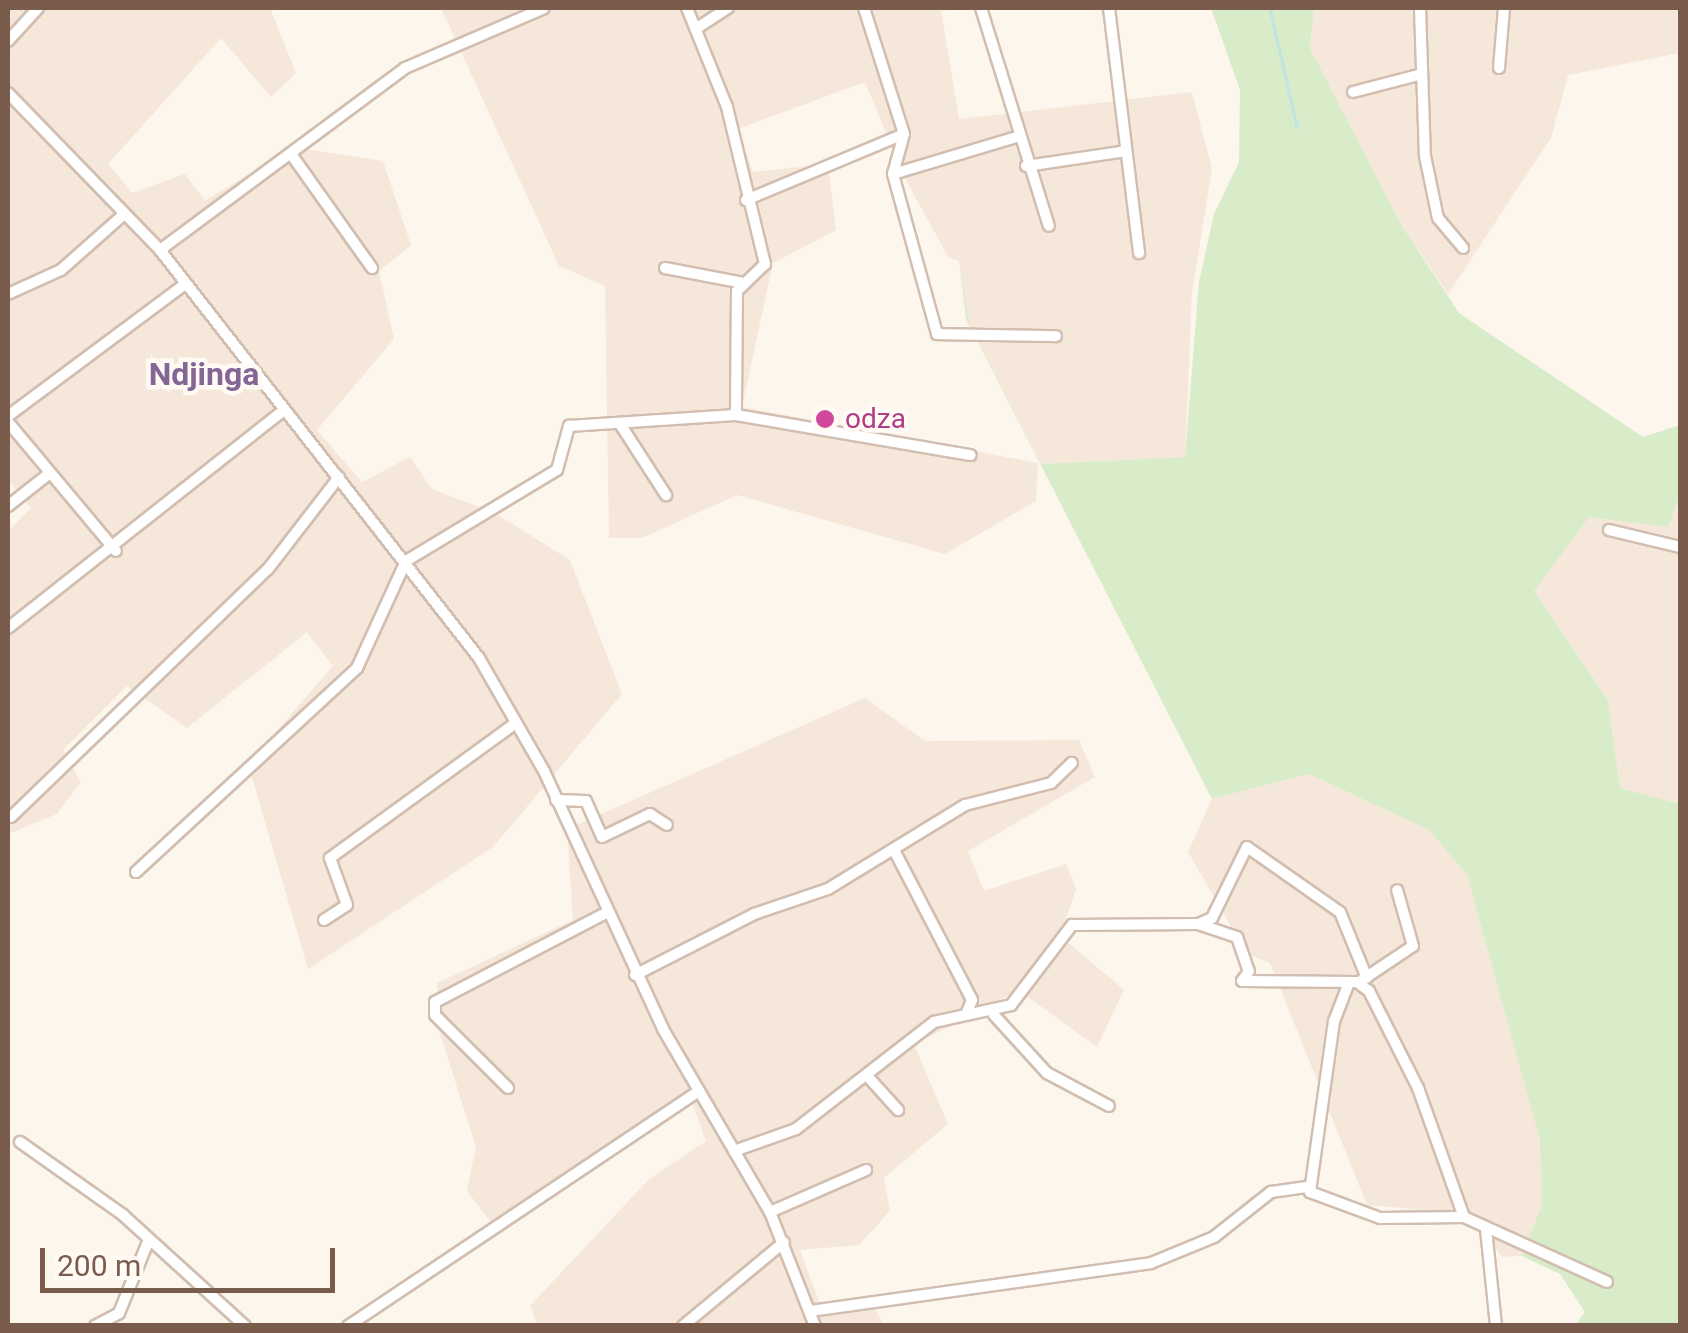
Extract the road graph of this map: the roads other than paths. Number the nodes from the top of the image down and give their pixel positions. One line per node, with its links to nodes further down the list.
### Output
1 (38, 8): 11 (street)
2 (544, 8): 19 (street)
3 (687, 8): 10 (street)
4 (728, 8): 10 (street)
5 (864, 8): 16 (street)
6 (981, 8): 17 (street)
7 (1110, 8): 18 (street)
8 (1420, 8): 13 (street)
9 (1504, 8): 12 (street)
10 (696, 28): 22 (street)
11 (8, 40)
12 (1500, 68)
13 (1422, 74): 14 (street); 25 (street)
14 (1353, 92)
15 (8, 94): 23 (street)
16 (904, 134): 21 (street); 22 (street)
17 (1016, 137): 20 (street); 21 (street)
18 (1126, 152): 20 (street); 27 (street)
19 (291, 154): 26 (street); 28 (street)
20 (1026, 166): 24 (street)
21 (892, 174): 33 (street)
22 (746, 200): 30 (street)
23 (123, 215): 26 (street); 32 (street)
24 (1048, 226)
25 (1463, 248)
26 (160, 250): 31 (street)
27 (1139, 253)
28 (372, 268)
29 (665, 268): 30 (street)
30 (744, 283): 35 (street)
31 (181, 288): 34 (street); 36 (street)
32 (8, 294)
33 (1056, 336)
34 (284, 410): 40 (street); 45 (street)
35 (736, 415): 37 (street); 38 (street)
36 (8, 419): 39 (street)
37 (620, 424): 41 (street); 46 (street)
38 (972, 456)
39 (50, 473): 42 (street); 45 (street)
40 (339, 476): 46 (street); 51 (street)
41 (666, 495)
42 (8, 506)
43 (1609, 530): 44 (street)
44 (1680, 547)
45 (116, 550): 47 (street)
46 (406, 561): 48 (street); 54 (street)
47 (8, 628)
48 (516, 723): 50 (street); 57 (street)
49 (1072, 763): 53 (street)
50 (556, 800): 52 (street); 56 (street)
51 (11, 817)
52 (666, 825)
53 (894, 850): 59 (street); 61 (street)
54 (136, 872)
55 (1398, 890): 60 (street)
56 (604, 914): 59 (street); 64 (street)
57 (324, 920)
58 (1198, 924): 60 (street); 60 (street); 62 (street)
59 (635, 974): 65 (street)
60 (1357, 982): 71 (street); 73 (street)
61 (966, 1015): 62 (street); 63 (street)
62 (994, 1015): 66 (street)
63 (870, 1079): 67 (street); 69 (street)
64 (508, 1088)
65 (699, 1091): 69 (street); 83 (street)
66 (1109, 1106)
67 (898, 1110)
68 (20, 1142): 75 (street)
69 (734, 1152): 72 (street)
70 (866, 1170): 72 (street)
71 (1307, 1188): 73 (street); 79 (street)
72 (770, 1212): 76 (street)
73 (1464, 1217): 74 (street)
74 (1486, 1230): 77 (street); 85 (street)
75 (148, 1242): 78 (street); 82 (street)
76 (784, 1242): 79 (street); 84 (street)
77 (1608, 1282)
78 (118, 1314): 80 (street); 81 (street)
79 (812, 1321)
80 (95, 1326)
81 (128, 1326)
82 (245, 1326)
83 (348, 1326)
84 (683, 1326)
85 (1496, 1326)

